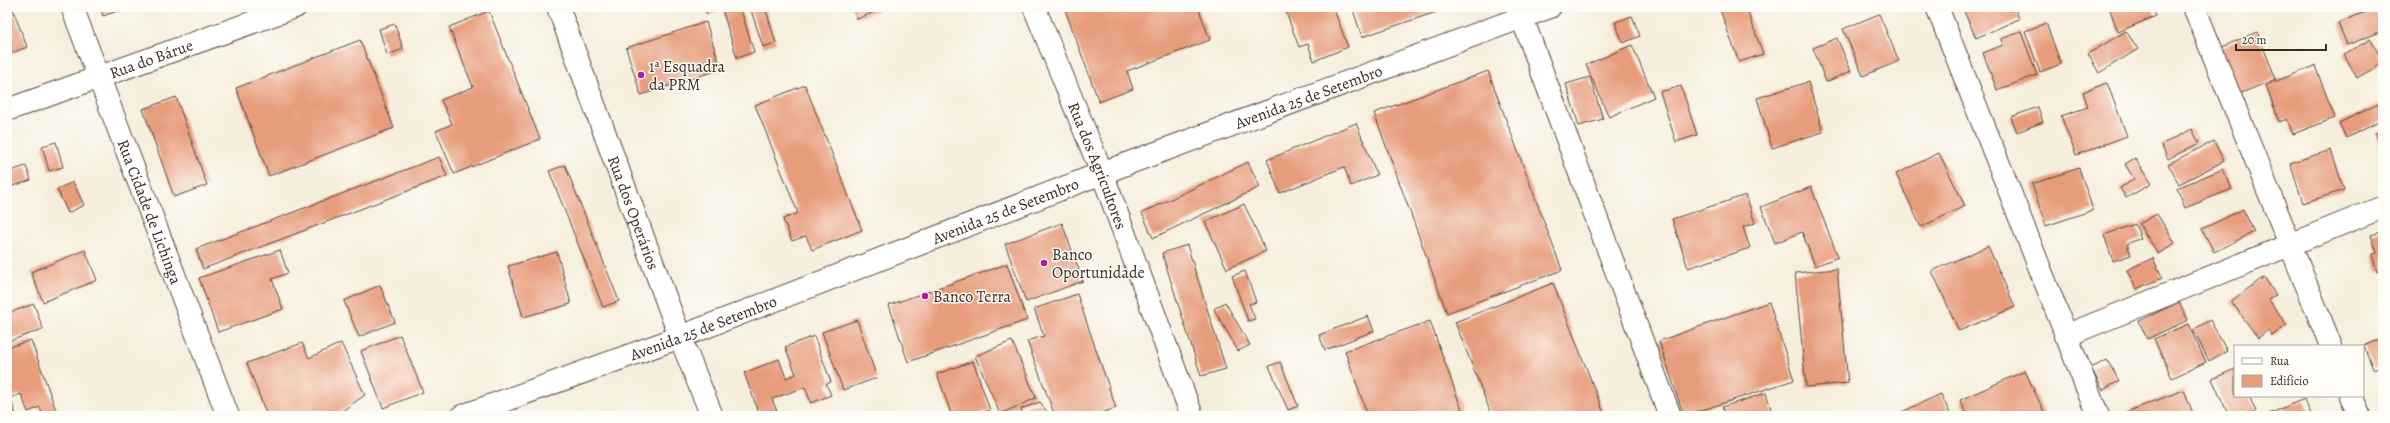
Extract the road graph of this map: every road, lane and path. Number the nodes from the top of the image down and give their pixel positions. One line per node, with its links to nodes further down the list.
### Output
1 (72, 7): 9 (street, Rua Cidade de Lichinga)
2 (295, 7): 9 (street, Rua do Bárue)
3 (558, 7): 14 (street, Rua dos Operários)
4 (1034, 7): 11 (street, Rua dos Agricultores)
5 (1550, 7): 8 (street, Avenida 25 de Setembro)
6 (1937, 7): 15 (street)
7 (2194, 7): 13 (street)
8 (1520, 12): 11 (street, Avenida 25 de Setembro); 22 (street)
9 (98, 76): 10 (street, Rua do Bárue); 18 (street, Rua Cidade de Lichinga)
10 (7, 110)
11 (1102, 173): 14 (street, Avenida 25 de Setembro); 21 (street, Rua dos Agricultores)
12 (2383, 207): 13 (street)
13 (2289, 245): 15 (street); 16 (street)
14 (680, 336): 19 (street, Avenida 25 de Setembro); 20 (street, Rua dos Operários)
15 (2065, 336): 23 (street)
16 (2331, 345)
17 (2352, 397): 24 (street)
18 (228, 416)
19 (462, 416)
20 (712, 416)
21 (1192, 416)
22 (1670, 416)
23 (2098, 416)
24 (2360, 416)

